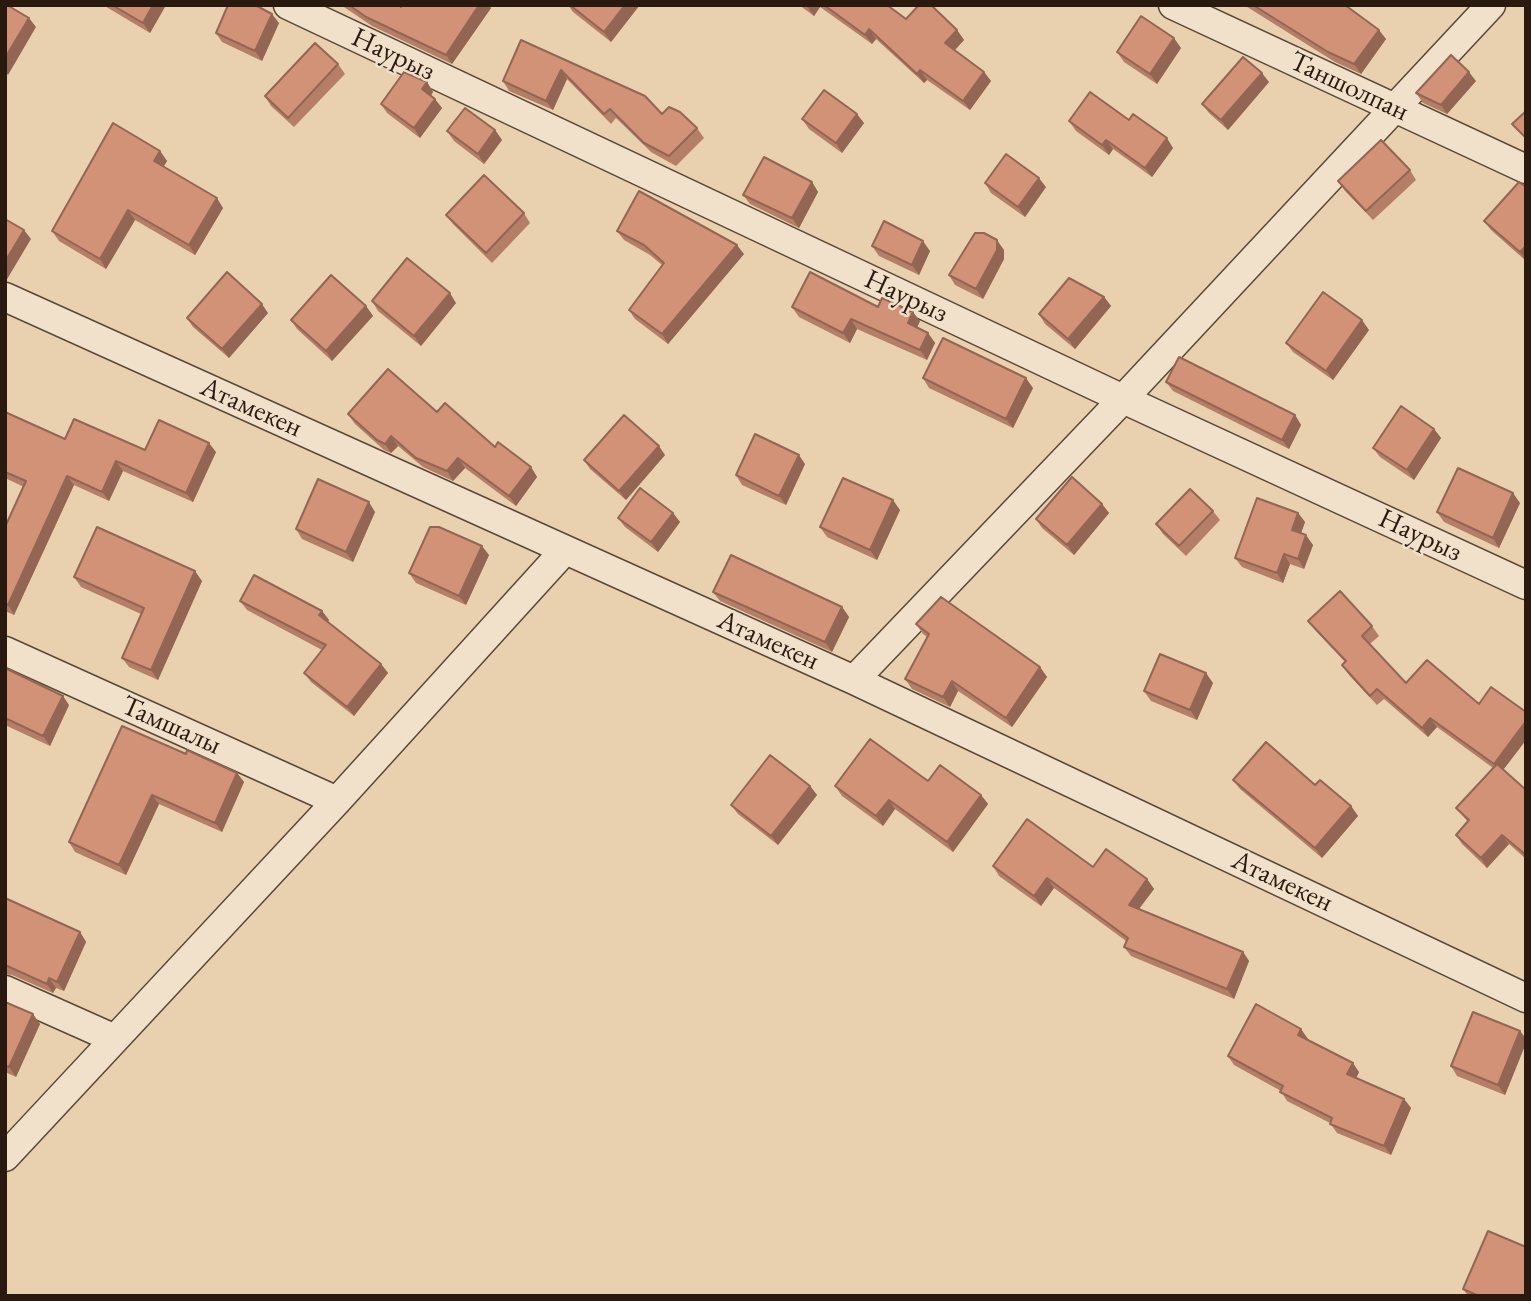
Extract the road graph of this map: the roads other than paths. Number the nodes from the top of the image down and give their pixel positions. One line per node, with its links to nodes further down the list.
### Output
1 (288, 5): 7 (street, Наурыз)
2 (1173, 5): 4 (street, Таншолпан)
3 (1491, 5): 4 (street)
4 (1395, 108): 5 (street, Таншолпан); 7 (street)
5 (1526, 169)
6 (5, 298): 8 (street, Атамекен)
7 (1122, 399): 9 (street, Наурыз); 11 (street)
8 (565, 550): 11 (street, Атамекен); 12 (street)
9 (1526, 585)
10 (5, 651): 12 (street, Тамшалы)
11 (853, 680): 14 (street, Атамекен)
12 (337, 801): 15 (street)
13 (5, 990): 15 (street)
14 (1526, 998)
15 (115, 1040): 16 (street)
16 (5, 1157)

